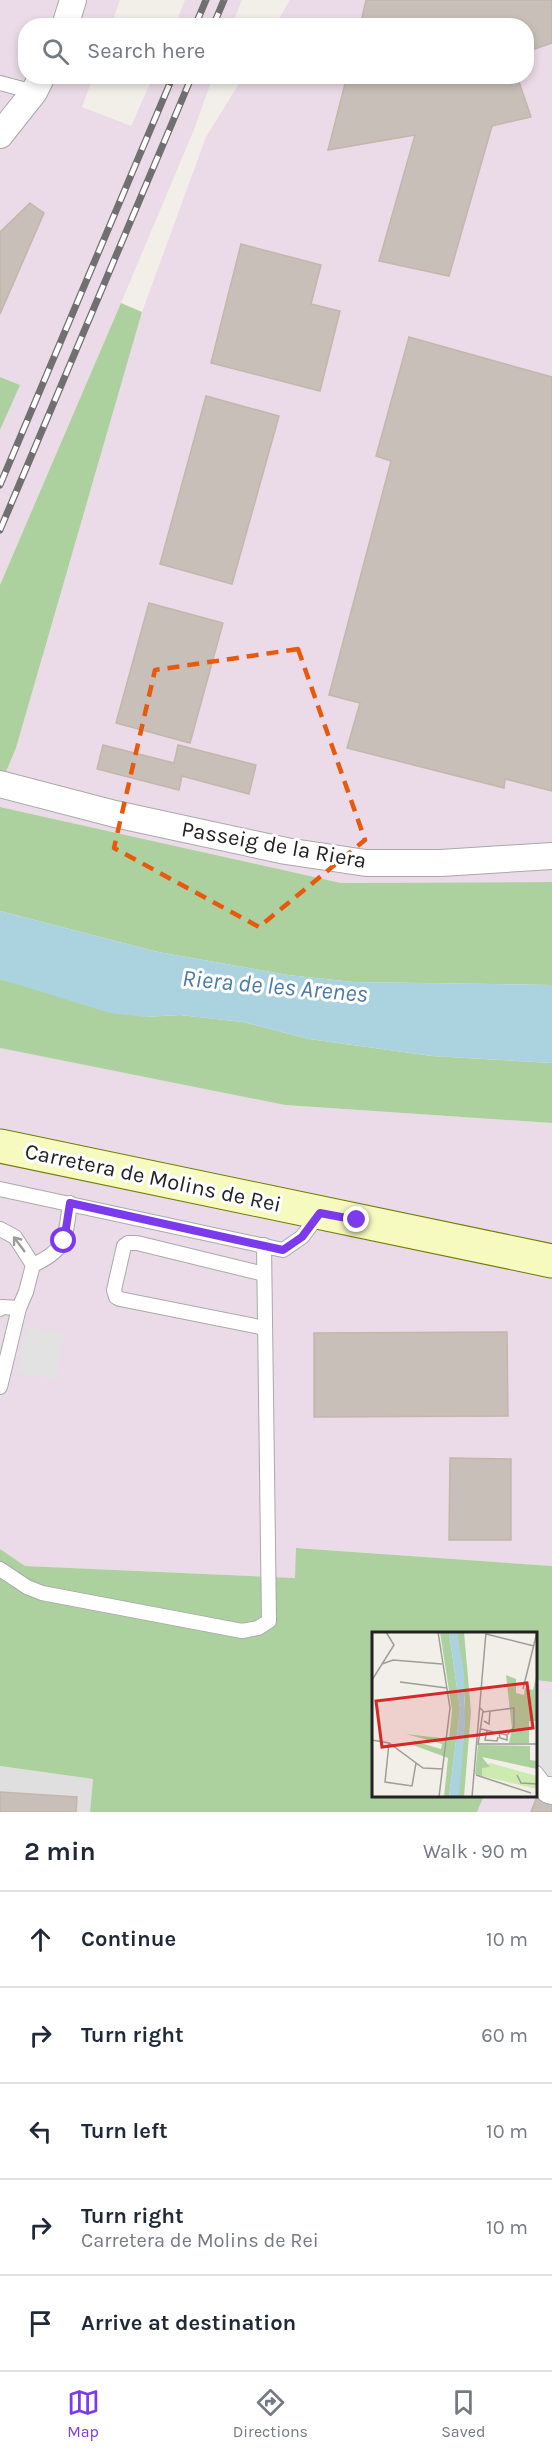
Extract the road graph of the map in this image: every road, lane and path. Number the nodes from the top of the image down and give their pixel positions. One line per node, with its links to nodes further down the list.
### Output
1 (73, 0): 2 (street)
2 (67, 18)
3 (0, 83): 4 (lane)
4 (18, 83)
5 (38, 84): 6 (street)
6 (0, 135)
7 (0, 784): 8 (street, Passeig de la Riera)
8 (552, 856)
9 (0, 1146): 12 (main road, Carretera de Molins de Rei)
10 (0, 1189): 11 (lane)
11 (70, 1203): 14 (lane); 16 (lane)
12 (320, 1213): 14 (lane); 15 (main road, Carretera de Molins de Rei)
13 (0, 1229): 16 (lane, one-way to 13)
14 (264, 1245): 17 (lane)
15 (552, 1261)
16 (33, 1265): 18 (lane)
17 (264, 1274): 20 (lane); 20 (lane)
18 (19, 1308): 19 (lane); 21 (lane)
19 (0, 1309)
20 (265, 1328): 22 (lane)
21 (0, 1387)
22 (0, 1569)

